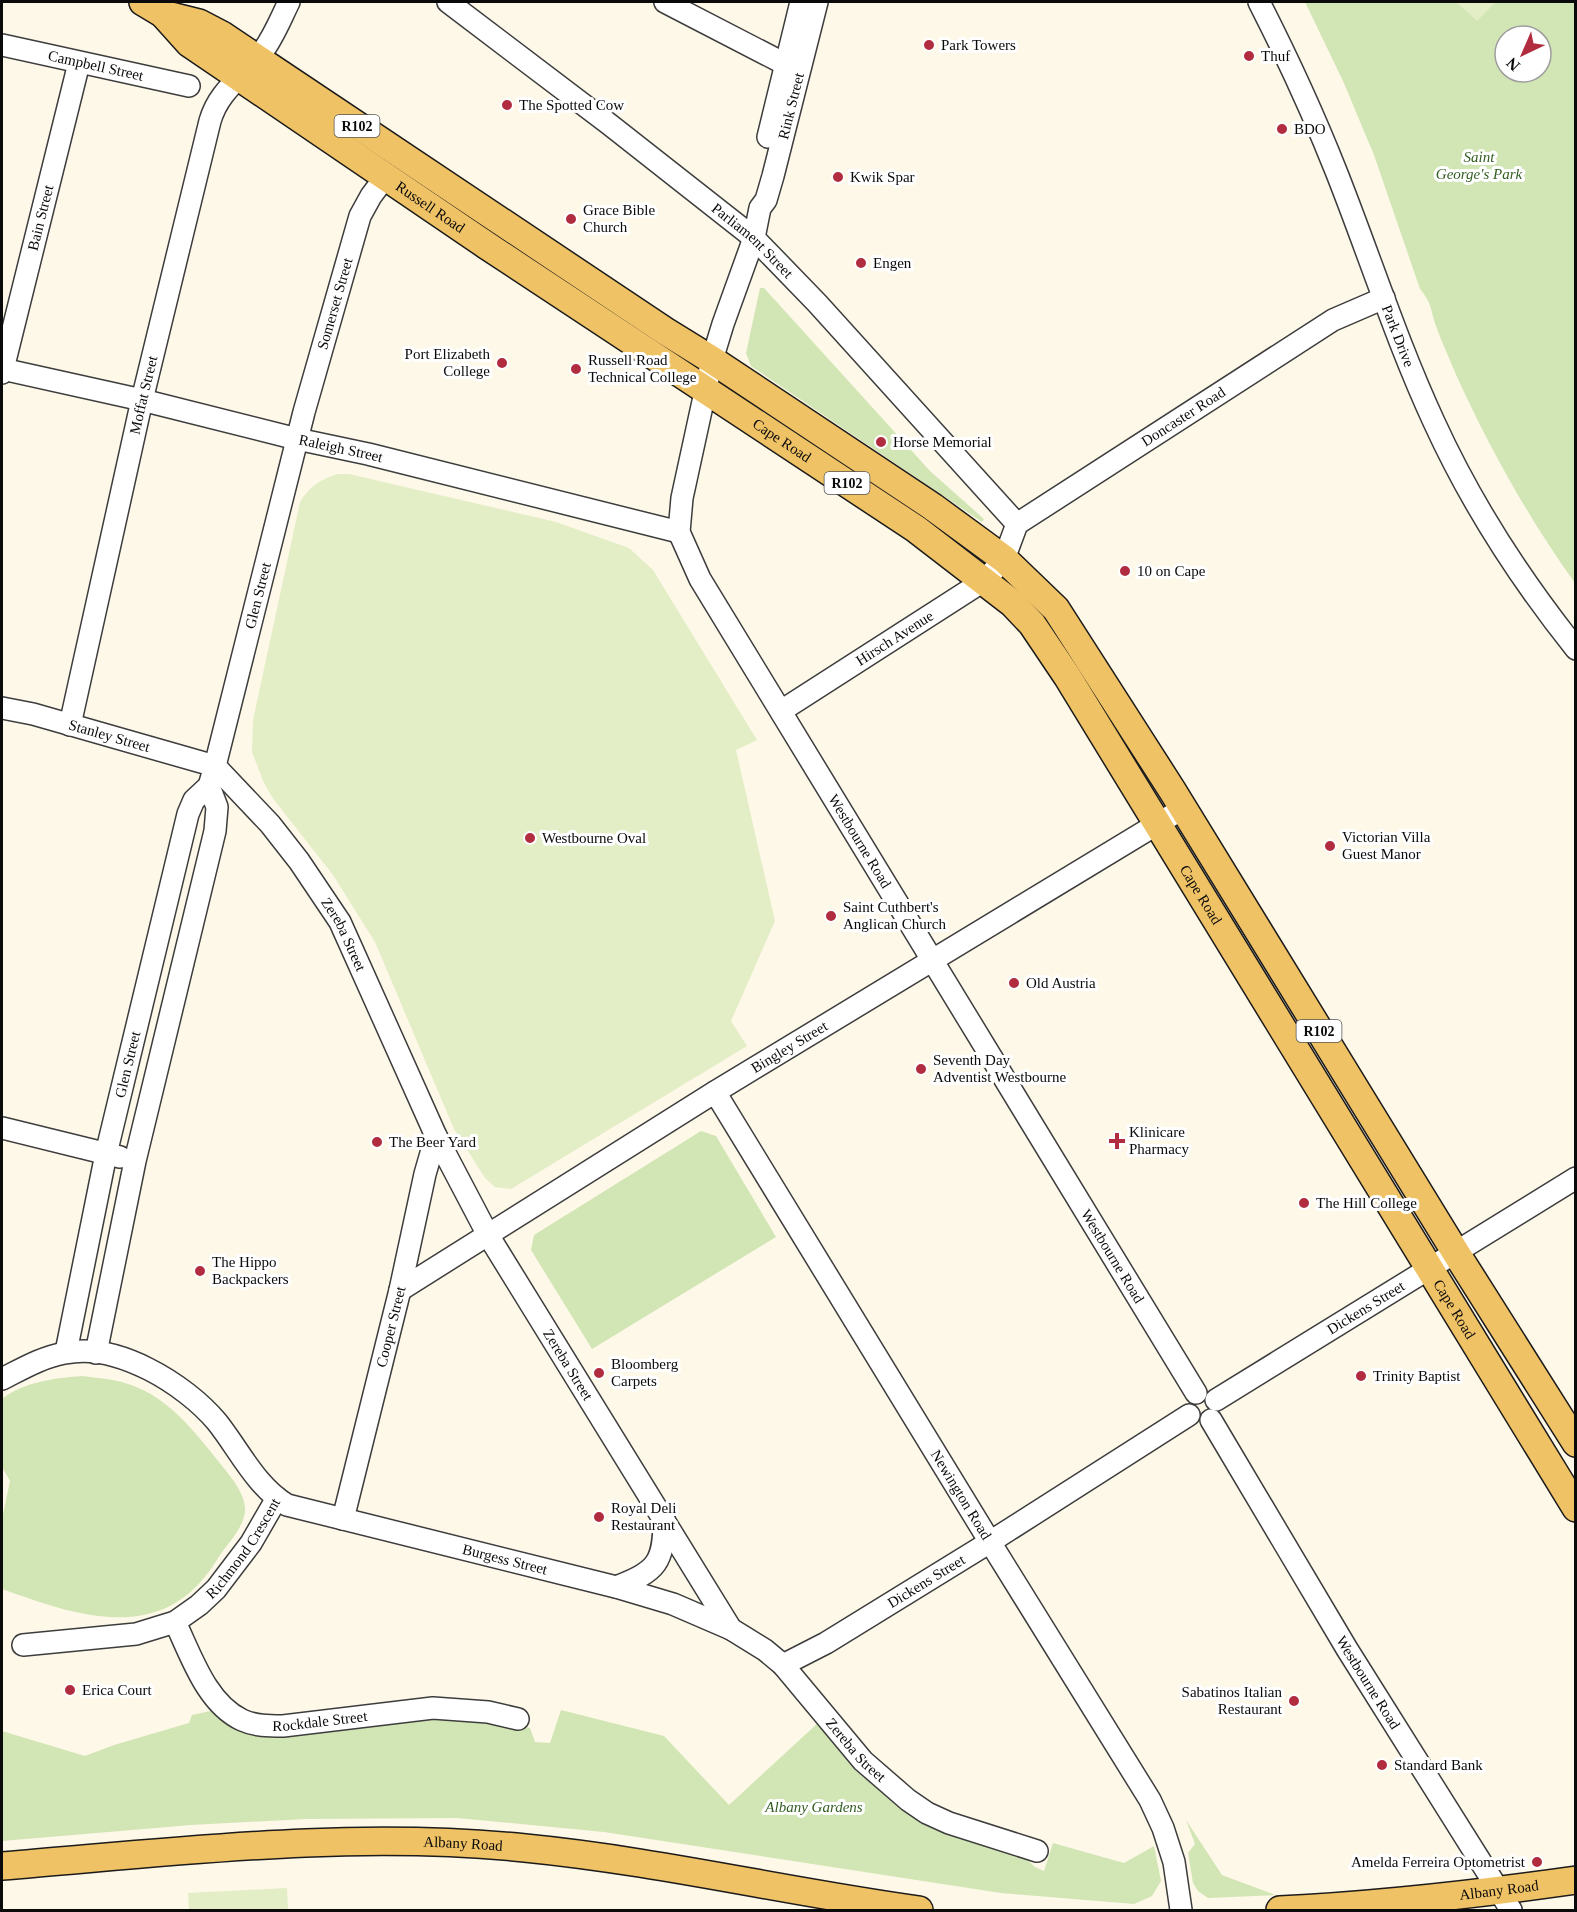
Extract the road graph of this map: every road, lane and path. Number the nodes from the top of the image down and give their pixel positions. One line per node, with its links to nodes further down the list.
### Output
1 (289, 2): 9 (street, Moffat Street)
2 (448, 2): 15 (street, Parliament Street)
3 (665, 2): 11 (street)
4 (801, 2): 11 (street, Rink Street)
5 (817, 2): 11 (street, Rink Street)
6 (1259, 2): 16 (street, Park Drive)
7 (153, 8): 9 (main road, Russell Road / R102); 12 (main road, Russell Road / R102)
8 (2, 45): 10 (street, Campbell Street)
9 (258, 58): 12 (street, Moffat Street); 17 (main road, Russell Road / R102)
10 (79, 63): 13 (street, Campbell Street); 18 (street, Bain Street)
11 (792, 67): 15 (street, Rink Street)
12 (239, 77): 14 (main road, Russell Road / R102); 20 (street, Moffat Street)
13 (189, 86)
14 (386, 176): 19 (main road, Russell Road / R102); 21 (street, Somerset Street)
15 (754, 238): 17 (street, Rink Street); 22 (street, Parliament Street)
16 (1384, 298): 22 (street, Doncaster Road); 26 (street, Park Drive)
17 (712, 360): 19 (street, Rink Street); 24 (main road, Cape Road / R102)
18 (2, 370): 20 (street, Raleigh Street)
19 (706, 390): 23 (street, Westbourne Road); 25 (main road, Cape Road / R102)
20 (142, 400): 21 (street, Raleigh Street); 29 (street, Moffat Street)
21 (297, 440): 23 (street, Raleigh Street); 30 (street, Glen Street)
22 (1017, 524): 24 (street)
23 (679, 532): 28 (street, Westbourne Road)
24 (1004, 559): 25 (street, Hirsch Avenue); 32 (main road, Cape Road / R102)
25 (985, 580): 28 (street, Hirsch Avenue); 33 (main road, Cape Road / R102)
26 (1575, 649)
27 (2, 708): 29 (street, Stanley Street)
28 (781, 711): 34 (street, Westbourne Road)
29 (70, 725): 30 (street, Stanley Street)
30 (215, 766): 31 (street, Glen Street); 37 (street, Zereba Street)
31 (209, 786): 38 (street, Glen Street); 39 (street, Glen Street)
32 (1182, 808): 33 (street, Bingley Street); 42 (main road, Cape Road / R102)
33 (1158, 823): 34 (street, Bingley Street); 43 (main road, Cape Road / R102)
34 (931, 960): 35 (street, Bingley Street); 48 (street, Westbourne Road)
35 (715, 1092): 41 (street, Bingley Street); 56 (street, Newington Road)
36 (2, 1128): 38 (street)
37 (436, 1136): 41 (street, Zereba Street); 44 (street, Cooper Street)
38 (106, 1154): 39 (street); 45 (street, Glen Street)
39 (135, 1161): 46 (street, Glen Street)
40 (1575, 1178): 42 (street, Dickens Street)
41 (488, 1235): 44 (street, Bingley Street); 54 (street, Zereba Street)
42 (1456, 1253): 43 (street, Dickens Street); 51 (main road, Cape Road / R102)
43 (1430, 1268): 49 (street, Dickens Street); 53 (main road, Cape Road / R102)
44 (400, 1290): 55 (street, Cooper Street)
45 (66, 1352): 46 (street, Richmond Crescent); 47 (street)
46 (96, 1353): 52 (street, Richmond Crescent)
47 (2, 1379)
48 (1196, 1393): 49 (street); 50 (street)
49 (1213, 1410): 50 (street); 66 (street, Westbourne Road)
50 (1189, 1415): 56 (street, Dickens Street)
51 (1575, 1443)
52 (277, 1498): 55 (street, Burgess Street); 58 (street, Richmond Crescent)
53 (1575, 1508)
54 (664, 1518): 57 (street); 59 (street, Zereba Street)
55 (343, 1519): 57 (street, Burgess Street)
56 (990, 1542): 61 (street, Dickens Street); 68 (street, Newington Road)
57 (616, 1587): 59 (street, Burgess Street)
58 (175, 1622): 60 (street, Richmond Crescent); 62 (street, Rockdale Street)
59 (731, 1629): 61 (street, Zereba Street)
60 (23, 1645)
61 (783, 1665): 63 (street, Zereba Street)
62 (518, 1719)
63 (1037, 1851)
64 (2, 1866): 67 (main road, Albany Road)
65 (1575, 1880): 66 (main road, Albany Road)
66 (1506, 1901): 69 (main road, Albany Road)
67 (920, 1911)
68 (1181, 1911)
69 (1280, 1911)

